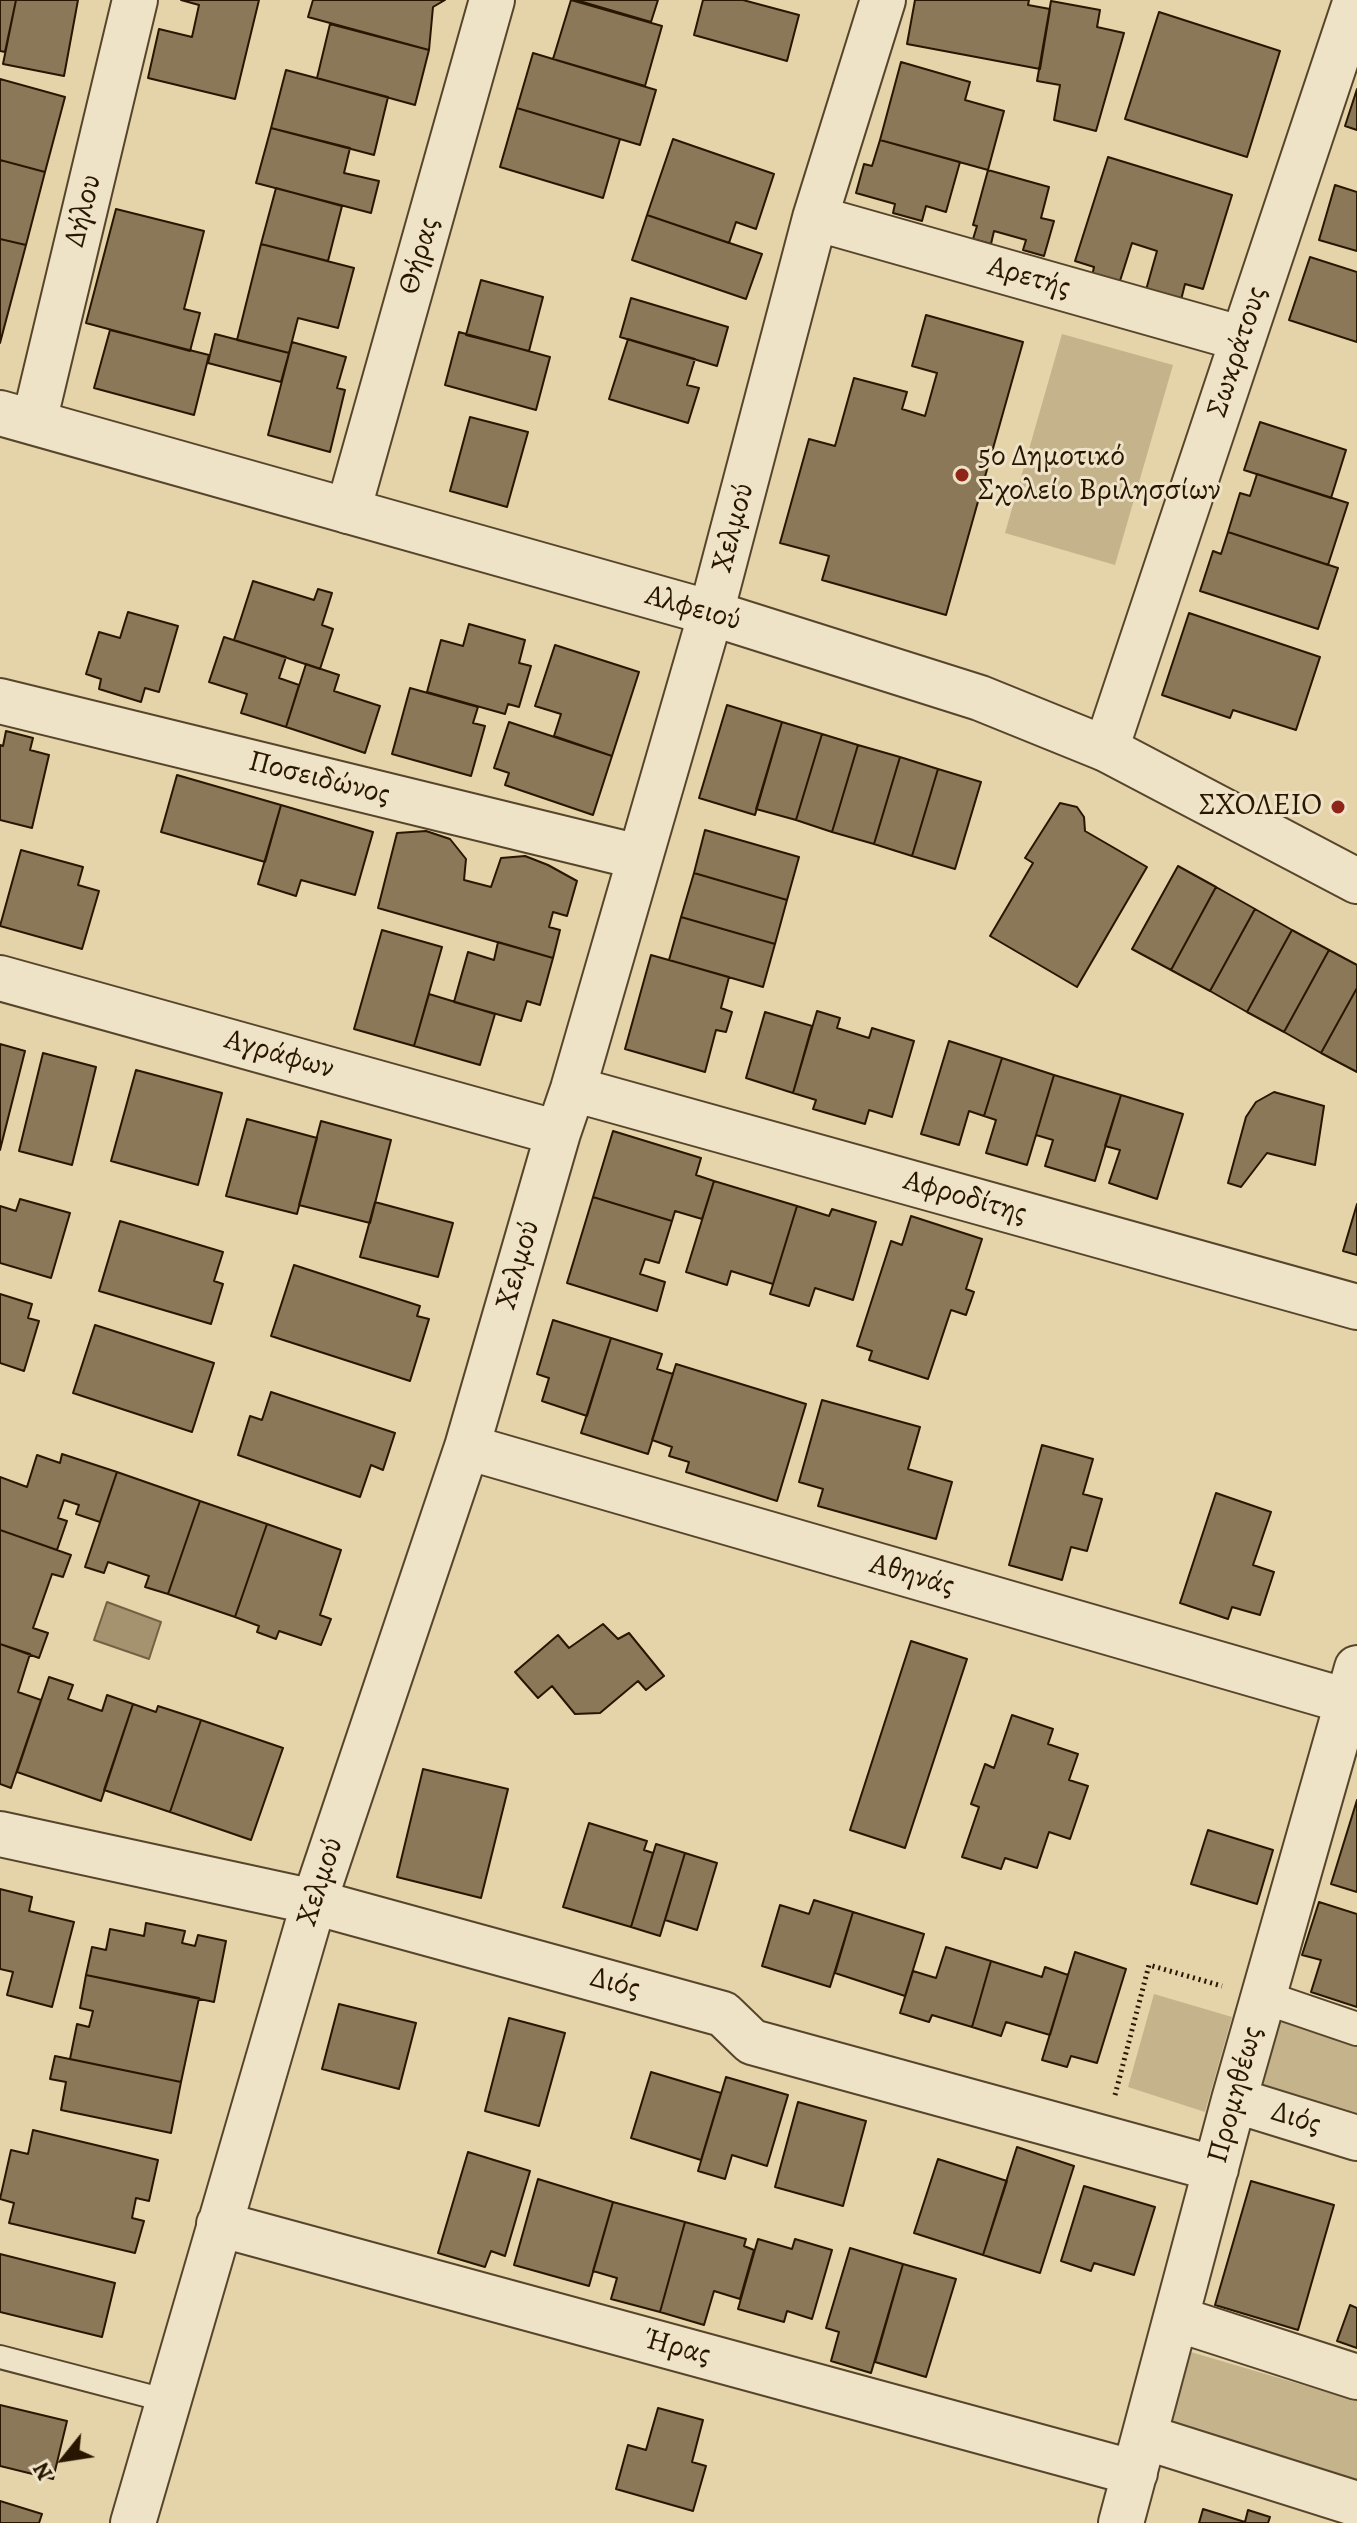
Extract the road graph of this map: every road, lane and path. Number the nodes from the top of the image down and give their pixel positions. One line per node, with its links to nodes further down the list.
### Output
1 (135, 0): 7 (street, Δήλου)
2 (492, 0): 8 (street, Θήρας)
3 (883, 0): 5 (street, Χελμού)
4 (1356, 0): 6 (street, Σωκράτους)
5 (815, 218): 6 (street, Αρετής); 9 (street, Χελμού)
6 (1243, 339): 11 (street, Σωκράτους)
7 (17, 417): 8 (street, Αλφειού)
8 (348, 511): 9 (street, Αλφειού)
9 (711, 613): 11 (street, Αλφειού); 12 (street, Χελμού)
10 (0, 701): 12 (street, Ποσειδώνος)
11 (1106, 749): 13 (street, Αλφειού)
12 (639, 857): 15 (street, Χελμού)
13 (1357, 881)
14 (0, 978): 16 (street, Αγράφων)
15 (573, 1089): 16 (street, Χελμού); 17 (street, Αφροδίτης)
16 (558, 1133): 18 (street, Χελμού)
17 (1357, 1307)
18 (467, 1447): 19 (street, Αθηνάς); 21 (street, Χελμού)
19 (1354, 1691): 22 (street, Προμηθέως)
20 (0, 1834): 21 (street, Διός)
21 (314, 1902): 26 (street, Διός); 28 (street, Χελμού)
22 (1263, 1997): 23 (street); 24 (street, Προμηθέως); 26 (path)
23 (1357, 2029)
24 (1234, 2100): 25 (street, Διός); 27 (street, Προμηθέως)
25 (1357, 2138)
26 (1104, 2139): 27 (street, Διός)
27 (1216, 2169): 29 (street, Προμηθέως)
28 (219, 2224): 32 (street, Χελμού); 33 (street, Ήρας)
29 (1177, 2319): 31 (street); 33 (street, Προμηθέως)
30 (0, 2357): 32 (lane)
31 (1357, 2377)
32 (168, 2401): 35 (street, Χελμού)
33 (1140, 2455): 34 (street, Ήρας); 36 (street, Προμηθέως)
34 (1357, 2504)
35 (135, 2522)
36 (1121, 2523)

